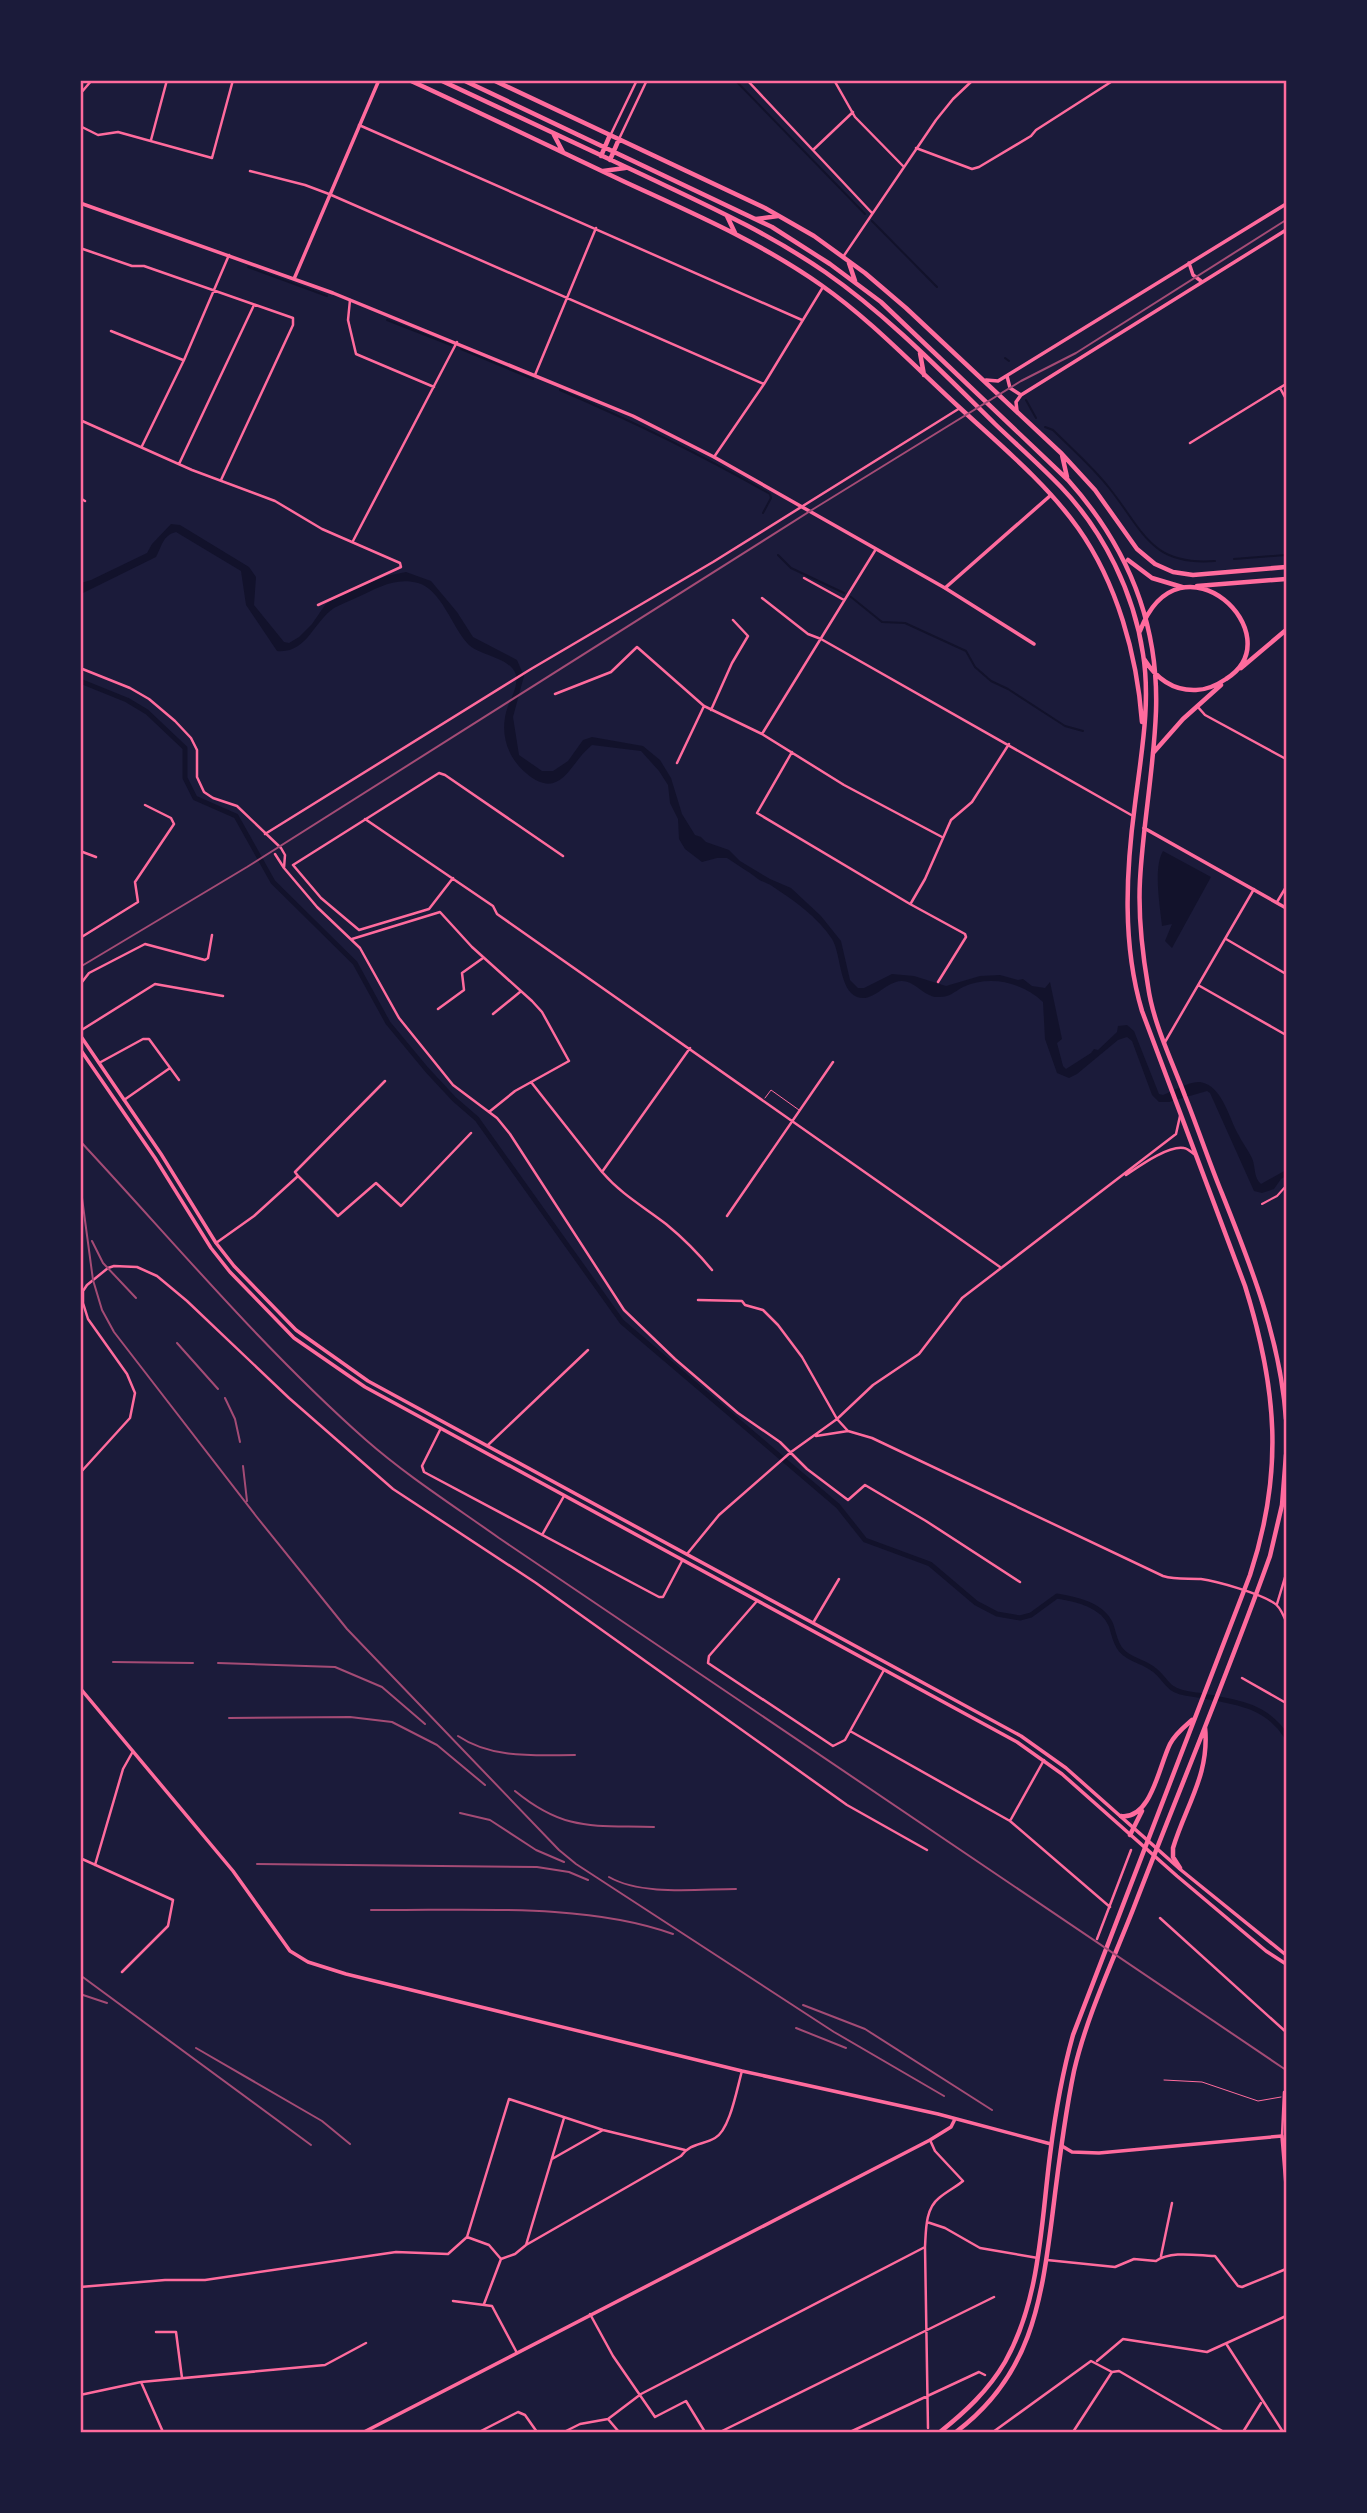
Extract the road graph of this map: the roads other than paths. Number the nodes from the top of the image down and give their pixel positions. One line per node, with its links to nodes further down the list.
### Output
1 (92, 80): 16 (street)
2 (167, 80): 24 (street)
3 (233, 80): 24 (street)
4 (379, 80): 20 (main road)
5 (409, 80): 29 (highway)
6 (440, 80): 17 (highway)
7 (463, 80): 15 (highway)
8 (493, 80): 22 (highway)
9 (637, 80): 22 (street)
10 (647, 80): 23 (street)
11 (747, 80): 27 (street)
12 (834, 80): 18 (street)
13 (973, 80): 26 (street)
14 (1114, 80): 26 (street)
15 (476, 87): 17 (highway); 25 (highway)
16 (80, 93)
17 (472, 95): 21 (highway)
18 (853, 112): 27 (street); 32 (street)
19 (80, 125): 24 (street)
20 (359, 125): 36 (main road); 43 (street)
21 (554, 134): 29 (highway); 30 (highway)
22 (610, 135): 23 (highway); 25 (highway)
23 (620, 139): 28 (highway); 41 (highway)
24 (151, 140)
25 (605, 147): 28 (highway); 30 (highway)
26 (916, 148): 32 (street)
27 (813, 150): 39 (street)
28 (614, 152): 31 (highway); 42 (highway)
29 (564, 153): 35 (highway)
30 (600, 156): 31 (highway)
31 (610, 160): 33 (highway)
32 (903, 166): 39 (street)
33 (626, 168): 35 (highway); 40 (highway)
34 (250, 170): 36 (street)
35 (602, 172): 45 (highway)
36 (329, 194): 50 (main road); 55 (street)
37 (80, 203): 47 (main road)
38 (1286, 204): 49 (main road)
39 (872, 214): 48 (street)
40 (727, 215): 45 (highway); 60 (highway)
41 (779, 216): 42 (highway); 48 (highway)
42 (755, 219): 51 (highway)
43 (596, 228): 55 (street); 58 (street)
44 (1286, 230): 52 (main road)
45 (735, 234): 53 (highway)
46 (80, 248): 54 (street)
47 (229, 255): 50 (main road); 54 (street)
48 (845, 258): 51 (highway); 68 (highway)
49 (1189, 263): 52 (main road); 67 (main road)
50 (294, 279): 56 (main road)
51 (856, 281): 59 (highway)
52 (1202, 282): 73 (main road)
53 (823, 287): 58 (street); 66 (highway)
54 (214, 292): 57 (street); 64 (street)
55 (568, 298): 65 (street); 69 (street)
56 (350, 300): 62 (main road); 71 (street)
57 (254, 305): 82 (street); 84 (street)
58 (802, 320): 69 (street)
59 (899, 320): 60 (highway); 83 (highway)
60 (892, 327): 63 (highway)
61 (111, 331): 64 (street)
62 (457, 342): 65 (main road); 71 (street)
63 (919, 352): 66 (highway); 103 (highway)
64 (184, 360): 79 (street)
65 (535, 375): 81 (main road)
66 (924, 375): 75 (highway)
67 (1007, 376): 68 (main road); 73 (main road)
68 (979, 377): 76 (highway)
69 (764, 384): 81 (street)
70 (1286, 384): 72 (street)
71 (435, 387): 89 (street)
72 (1280, 388): 74 (street); 78 (street)
73 (1021, 395): 76 (main road)
74 (1286, 399)
75 (960, 408): 85 (highway); 88 (street)
76 (1018, 413): 80 (highway)
77 (80, 420): 79 (street)
78 (1190, 443)
79 (142, 446): 82 (street)
80 (1062, 454): 83 (highway); 92 (highway)
81 (714, 457): 88 (main road)
82 (179, 464): 84 (street)
83 (1068, 480): 91 (highway)
84 (221, 481): 89 (street)
85 (1051, 495): 96 (main road); 115 (highway)
86 (80, 498): 87 (street)
87 (85, 501)
88 (801, 507): 90 (main road); 125 (street)
89 (352, 542): 99 (street)
90 (876, 549): 96 (main road); 98 (street)
91 (1121, 551): 95 (highway); 100 (highway)
92 (1286, 567)
93 (804, 578): 98 (street)
94 (1286, 579): 95 (highway)
95 (1190, 587): 100 (highway); 109 (highway)
96 (945, 589): 105 (main road)
97 (762, 598): 104 (street)
98 (844, 601): 104 (street)
99 (318, 605)
100 (1146, 617): 103 (highway); 108 (highway)
101 (733, 620): 113 (street)
102 (1286, 630): 109 (highway)
103 (1139, 633): 106 (highway)
104 (821, 639): 114 (street); 116 (street)
105 (1034, 644)
106 (1144, 658): 108 (highway); 115 (highway)
107 (80, 668): 125 (street)
108 (1155, 674): 109 (highway); 118 (highway)
109 (1233, 675): 112 (highway)
110 (555, 694): 111 (street)
111 (704, 706): 113 (street); 120 (street)
112 (1197, 706): 118 (highway); 119 (street)
113 (711, 710): 114 (street)
114 (762, 734): 117 (street)
115 (1143, 741): 122 (highway)
116 (1009, 744): 122 (street); 126 (street)
117 (792, 752): 126 (street); 137 (street)
118 (1153, 754): 124 (highway)
119 (1286, 759)
120 (677, 763)
121 (145, 805): 140 (street)
122 (1133, 816): 152 (highway)
123 (365, 819): 129 (street); 131 (street); 133 (street)
124 (1144, 828): 135 (main road); 150 (highway)
125 (265, 834): 132 (street)
126 (942, 837): 137 (street)
127 (80, 851): 130 (street)
128 (275, 854): 132 (street)
129 (562, 856)
130 (96, 857)
131 (293, 865): 132 (street); 133 (street)
132 (284, 867): 141 (street)
133 (453, 878): 157 (street)
134 (1286, 887): 136 (street)
135 (1254, 889): 136 (main road); 142 (street)
136 (1277, 902): 138 (main road)
137 (910, 904): 146 (street)
138 (1286, 908)
139 (212, 935): 145 (street)
140 (80, 937)
141 (352, 939): 143 (street); 168 (street)
142 (1226, 939): 144 (street); 147 (street)
143 (483, 958): 148 (street); 151 (street)
144 (1286, 974)
145 (82, 982)
146 (938, 982)
147 (1198, 985): 155 (street); 156 (street)
148 (520, 992): 153 (street); 164 (street)
149 (223, 996): 154 (street)
150 (1153, 1008): 152 (highway); 156 (highway)
151 (438, 1009)
152 (1142, 1011): 169 (highway)
153 (494, 1014)
154 (80, 1033): 160 (main road)
155 (1286, 1035)
156 (1165, 1042): 182 (highway)
157 (690, 1048): 166 (street); 173 (street)
158 (80, 1049): 187 (main road)
159 (833, 1062): 167 (street)
160 (99, 1063): 161 (street); 165 (main road)
161 (170, 1068): 162 (street); 165 (street)
162 (179, 1080)
163 (385, 1081): 174 (street)
164 (531, 1082): 168 (street); 173 (street)
165 (124, 1100): 179 (main road)
166 (764, 1100): 167 (lane); 170 (street)
167 (799, 1110): 170 (street)
168 (489, 1112): 194 (street)
169 (1181, 1113): 172 (highway); 175 (street)
170 (793, 1120): 178 (street); 180 (street)
171 (471, 1133): 174 (street)
172 (1195, 1155): 175 (street); 183 (highway)
173 (602, 1172): 181 (street)
174 (298, 1176): 179 (street)
175 (1111, 1185): 180 (street)
176 (1286, 1186): 177 (street)
177 (1262, 1203)
178 (727, 1216)
179 (216, 1243): 186 (main road)
180 (1000, 1267): 188 (street)
181 (712, 1270)
182 (1257, 1282): 183 (highway); 189 (highway)
183 (1245, 1286): 216 (highway)
184 (698, 1300): 188 (street)
185 (588, 1350): 193 (street)
186 (336, 1360): 187 (main road); 193 (main road)
187 (332, 1367): 190 (main road)
188 (837, 1419): 191 (street); 192 (street)
189 (1286, 1419)
190 (441, 1428): 197 (main road); 200 (street)
191 (848, 1431): 192 (street); 207 (street)
192 (816, 1436): 194 (street)
193 (488, 1445): 198 (main road)
194 (790, 1454): 201 (street); 205 (street)
195 (1286, 1455): 217 (highway)
196 (80, 1473): 226 (street)
197 (564, 1496): 199 (main road); 200 (street)
198 (617, 1516): 199 (main road); 201 (main road)
199 (614, 1523): 202 (main road)
200 (542, 1535): 202 (street)
201 (687, 1554): 209 (main road)
202 (682, 1561): 206 (main road)
203 (1286, 1574): 207 (street)
204 (839, 1579): 209 (street)
205 (1020, 1582)
206 (757, 1601): 210 (main road); 218 (street)
207 (1277, 1604): 208 (street)
208 (1286, 1621)
209 (813, 1623): 213 (main road)
210 (884, 1670): 214 (main road); 218 (street)
211 (1242, 1678): 215 (street)
212 (80, 1688): 219 (main road)
213 (936, 1689): 214 (main road); 222 (main road)
214 (933, 1697): 220 (main road)
215 (1286, 1703)
216 (1193, 1719): 221 (highway); 247 (highway)
217 (1205, 1724): 230 (highway); 248 (highway)
218 (850, 1731): 223 (street)
219 (132, 1753): 229 (street); 239 (main road)
220 (1044, 1760): 223 (street); 225 (main road)
221 (1144, 1807): 222 (highway); 224 (highway)
222 (1121, 1816): 224 (main road)
223 (1010, 1821): 231 (street)
224 (1136, 1829): 225 (highway); 230 (main road)
225 (1132, 1836): 235 (main road)
226 (927, 1850)
227 (1130, 1850): 231 (street)
228 (80, 1858): 229 (street)
229 (95, 1865): 236 (street)
230 (1180, 1868): 234 (main road)
231 (1110, 1907): 233 (street)
232 (1160, 1918): 237 (street)
233 (1097, 1939)
234 (1286, 1955)
235 (1286, 1963): 237 (street)
236 (122, 1972)
237 (1286, 2032): 238 (street)
238 (1286, 2048)
239 (742, 2071): 243 (main road); 249 (street)
240 (1164, 2080): 241 (lane)
241 (1283, 2094): 245 (street)
242 (564, 2118): 244 (street); 251 (street); 255 (street)
243 (955, 2119): 246 (main road); 247 (main road)
244 (603, 2130): 249 (street); 251 (street)
245 (1282, 2136): 248 (main road); 250 (main road)
246 (930, 2140): 254 (street); 267 (main road)
247 (1051, 2144): 248 (highway); 259 (highway)
248 (1062, 2146): 261 (highway)
249 (685, 2150): 256 (street)
250 (1285, 2152): 252 (main road)
251 (552, 2159): 256 (street)
252 (1286, 2185)
253 (1172, 2203): 258 (street)
254 (927, 2222): 257 (street); 259 (street)
255 (467, 2236): 260 (street); 263 (street)
256 (526, 2245): 260 (street)
257 (925, 2247): 269 (street); 279 (street)
258 (1161, 2256): 261 (street); 262 (street)
259 (1038, 2258): 295 (highway)
260 (501, 2259): 266 (street)
261 (1047, 2260): 296 (highway)
262 (1286, 2269)
263 (80, 2287)
264 (994, 2297): 269 (street)
265 (453, 2301): 266 (street)
266 (484, 2304): 273 (street)
267 (590, 2314): 273 (main road); 279 (street)
268 (1286, 2316): 272 (street)
269 (927, 2331): 281 (street); 293 (street)
270 (156, 2332): 277 (street)
271 (366, 2343): 277 (street)
272 (1227, 2345): 274 (street); 282 (street)
273 (517, 2353): 287 (main road)
274 (1096, 2362): 275 (street); 297 (street)
275 (1112, 2372): 285 (street); 300 (street)
276 (985, 2375): 281 (street)
277 (182, 2378): 278 (street)
278 (141, 2382): 280 (street); 286 (street)
279 (641, 2394): 283 (street); 292 (street)
280 (80, 2395)
281 (928, 2395): 284 (street); 294 (street)
282 (1262, 2402): 301 (street); 302 (street)
283 (608, 2419): 290 (street); 291 (street)
284 (928, 2428)
285 (1076, 2428): 298 (street); 299 (street)
286 (163, 2432)
287 (364, 2432)
288 (479, 2432): 289 (street)
289 (537, 2432)
290 (564, 2432)
291 (619, 2432)
292 (705, 2432)
293 (720, 2432)
294 (850, 2432)
295 (940, 2432)
296 (956, 2432)
297 (993, 2432)
298 (1073, 2432)
299 (1083, 2432)
300 (1224, 2432)
301 (1243, 2432)
302 (1283, 2432)

